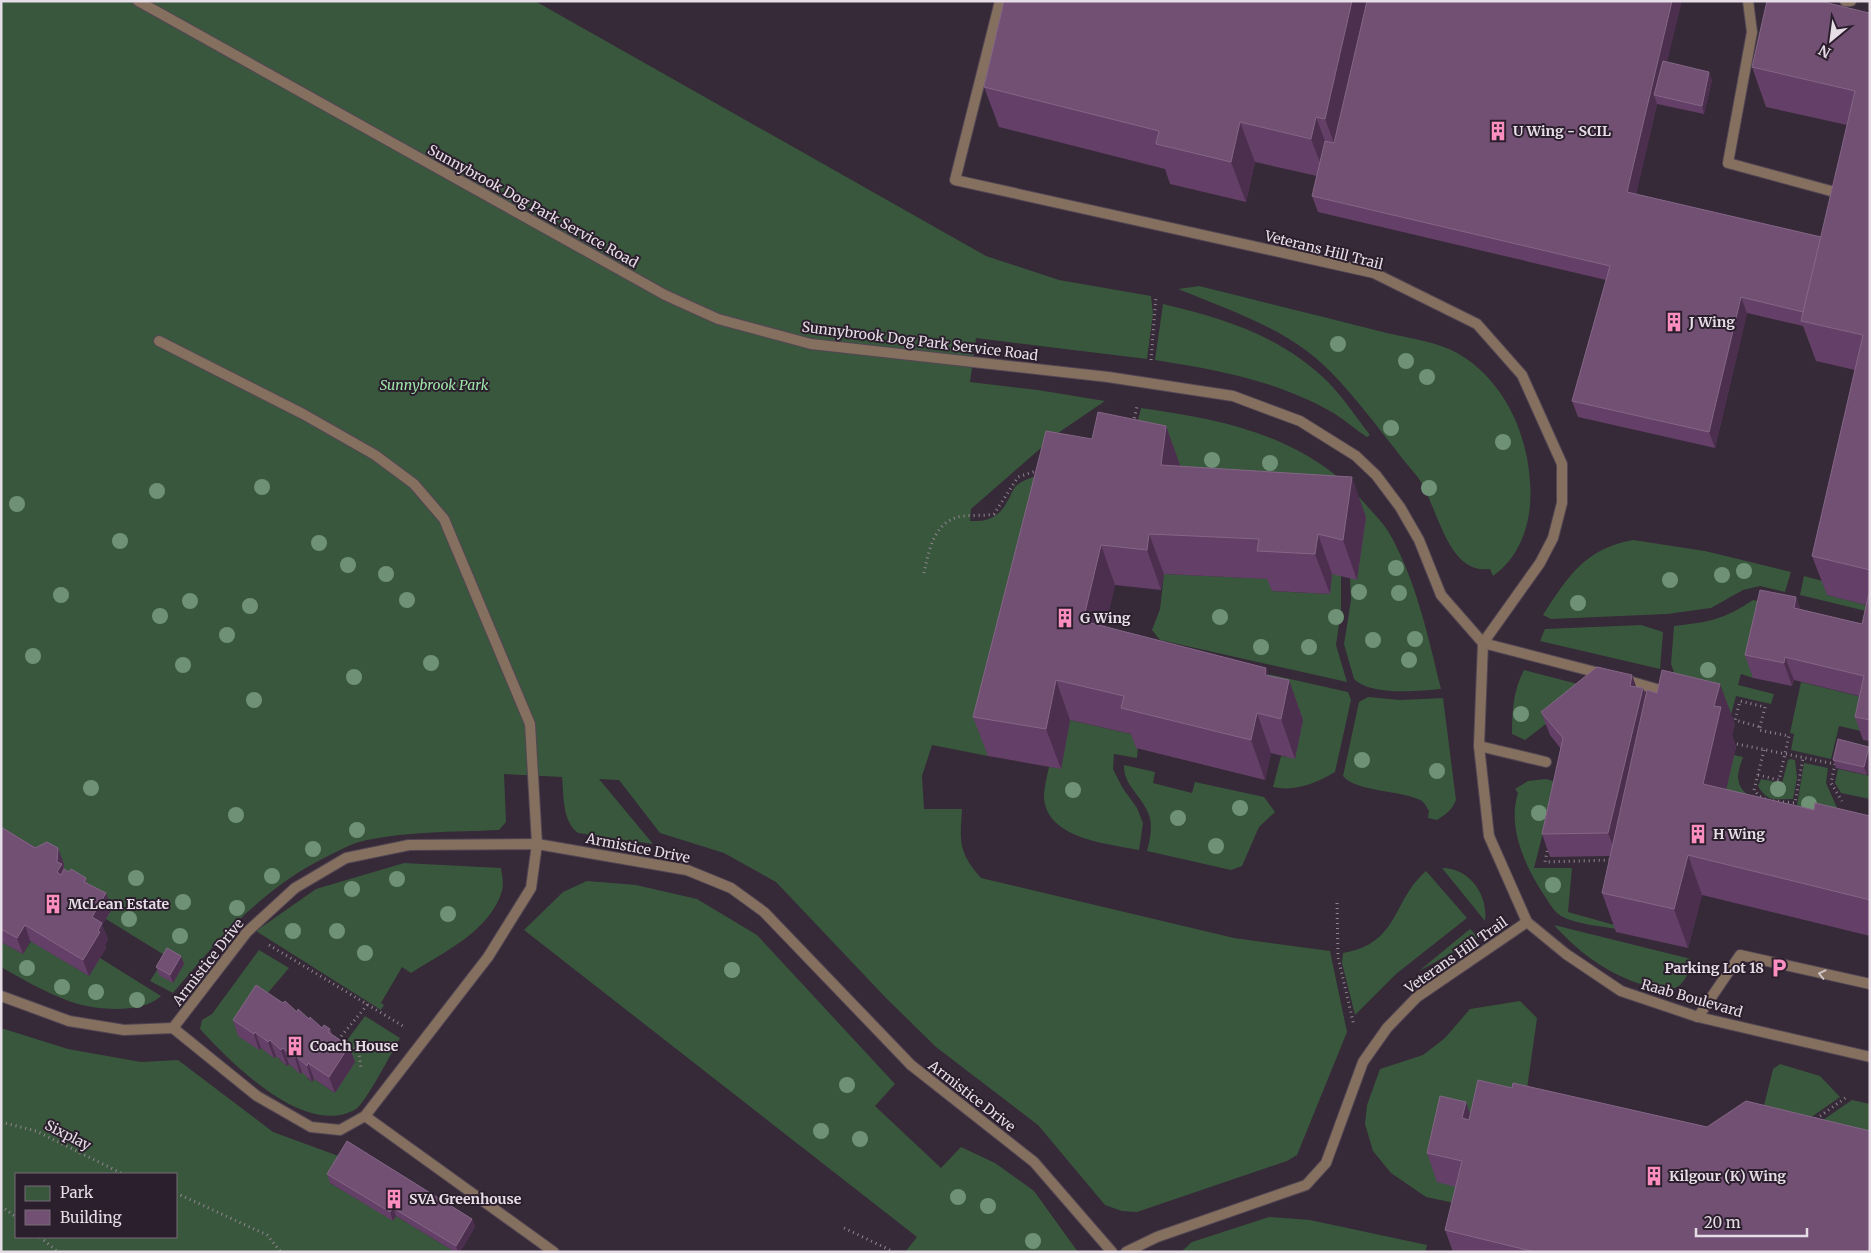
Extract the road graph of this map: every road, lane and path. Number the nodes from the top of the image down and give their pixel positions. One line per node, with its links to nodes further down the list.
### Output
1 (138, 1): 14 (lane, Sunnybrook Dog Park Service Road)
2 (1000, 1): 14 (lane, Veterans Hill Trail)
3 (1748, 1): 6 (lane)
4 (1845, 1): 5 (lane)
5 (1851, 1)
6 (1831, 191)
7 (1156, 296): 9 (path)
8 (159, 341): 27 (lane)
9 (1150, 361)
10 (1137, 407): 11 (path)
11 (1131, 430)
12 (1046, 468): 13 (path)
13 (924, 572)
14 (1484, 643): 15 (lane); 18 (lane, Veterans Hill Trail)
15 (1670, 692)
16 (1760, 727): 16 (path); 20 (path)
17 (1729, 743): 19 (path)
18 (1479, 746): 23 (lane); 31 (lane, Veterans Hill Trail)
19 (1764, 750): 20 (path); 25 (path)
20 (1785, 754): 22 (path); 25 (path)
21 (1836, 757): 24 (path)
22 (1803, 758): 24 (path); 25 (path)
23 (1546, 762)
24 (1834, 764): 26 (path)
25 (1758, 775)
26 (1842, 801)
27 (537, 844): 32 (lane, Armistice Drive); 39 (lane); 56 (lane, Armistice Drive)
28 (1549, 844): 29 (path)
29 (1620, 859)
30 (1337, 903): 37 (path)
31 (1527, 922): 36 (lane, Raab Boulevard); 57 (lane, Veterans Hill Trail)
32 (247, 932): 35 (path); 38 (lane, Armistice Drive)
33 (1870, 984): 36 (lane, one-way to 36)
34 (1, 996): 38 (lane)
35 (368, 1004): 39 (path); 41 (path)
36 (1698, 1017): 40 (lane, Raab Boulevard)
37 (1354, 1026)
38 (174, 1028): 43 (lane)
39 (424, 1040): 43 (lane)
40 (1870, 1057)
41 (361, 1068)
42 (1848, 1096): 45 (path)
43 (365, 1116): 54 (lane)
44 (1, 1122): 46 (path, Sixplay)
45 (1813, 1122)
46 (120, 1173)
47 (178, 1194): 53 (path)
48 (1, 1206): 49 (path)
49 (15, 1216)
50 (844, 1228): 55 (path)
51 (41, 1238): 52 (path)
52 (58, 1252)
53 (281, 1252)
54 (554, 1252)
55 (894, 1252)
56 (1112, 1252)
57 (1126, 1252)

